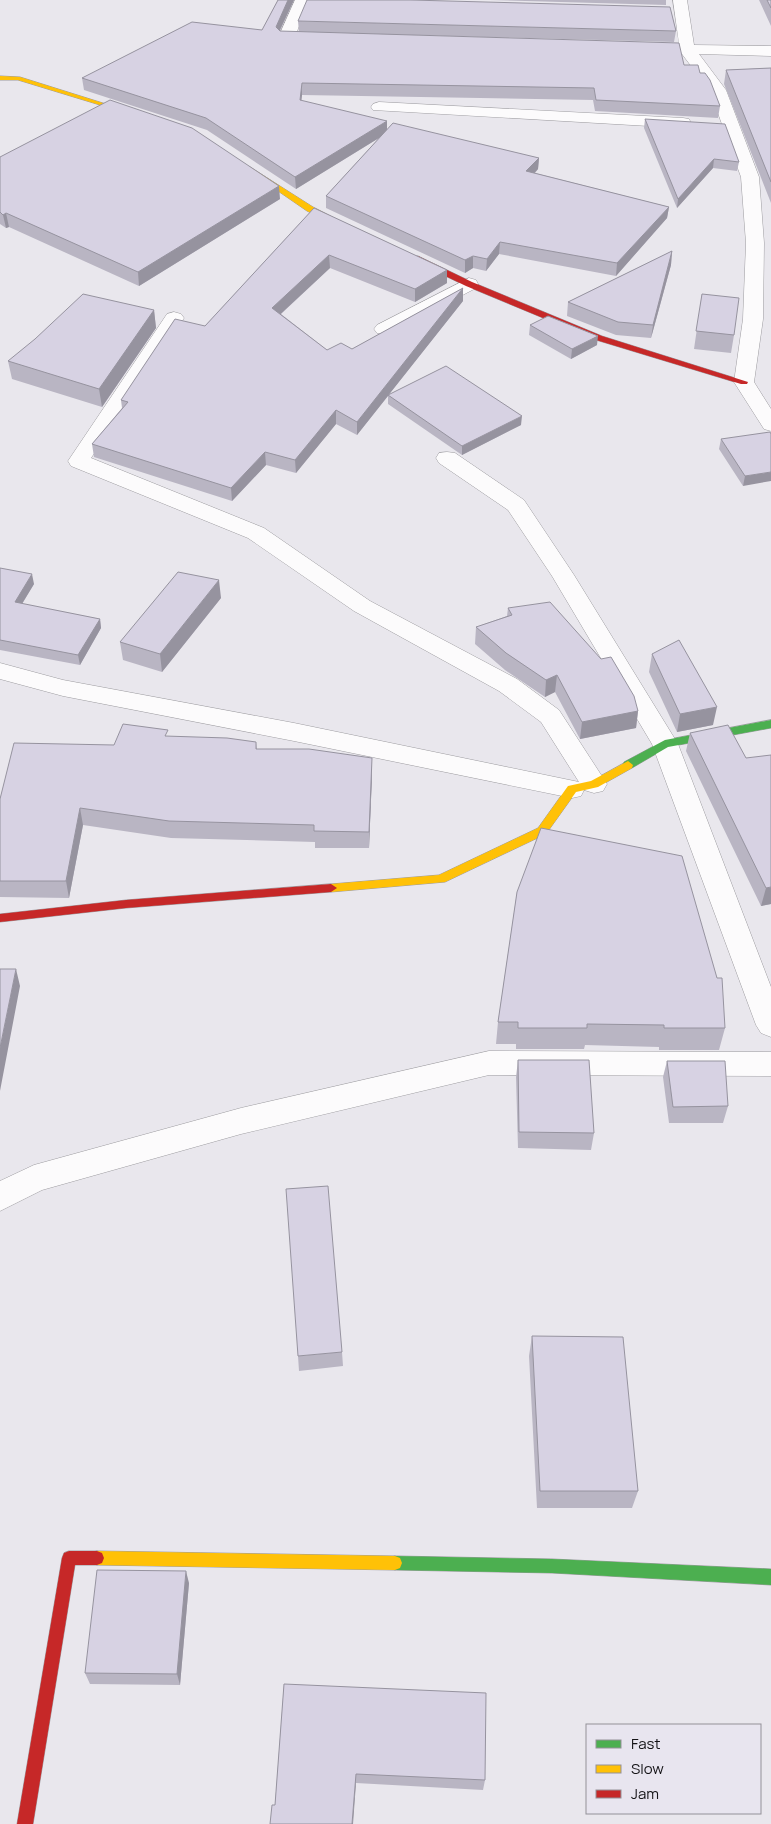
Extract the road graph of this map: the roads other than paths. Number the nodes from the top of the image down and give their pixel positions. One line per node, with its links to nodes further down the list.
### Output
1 (302, 1): 2 (street); 5 (street)
2 (321, 2)
3 (681, 6): 4 (street); 7 (street)
4 (663, 11)
5 (335, 39)
6 (628, 48): 7 (street)
7 (687, 50): 8 (street); 12 (street)
8 (771, 51)
9 (0, 78): 11 (street)
10 (379, 107): 12 (street)
11 (146, 117)
12 (732, 126): 19 (street)
13 (239, 162): 14 (street)
14 (354, 230)
15 (407, 255): 16 (street)
16 (469, 284): 18 (street); 19 (street)
17 (174, 318): 25 (street)
18 (384, 329)
19 (744, 382): 20 (street)
20 (771, 425)
21 (448, 458): 24 (street)
22 (0, 671): 25 (street)
23 (771, 724): 24 (street)
24 (665, 744): 25 (street); 27 (street)
25 (583, 787): 26 (street)
26 (0, 918)
27 (771, 1025)
28 (771, 1064): 29 (street)
29 (0, 1197)
30 (771, 1577): 31 (street)
31 (25, 1824)

